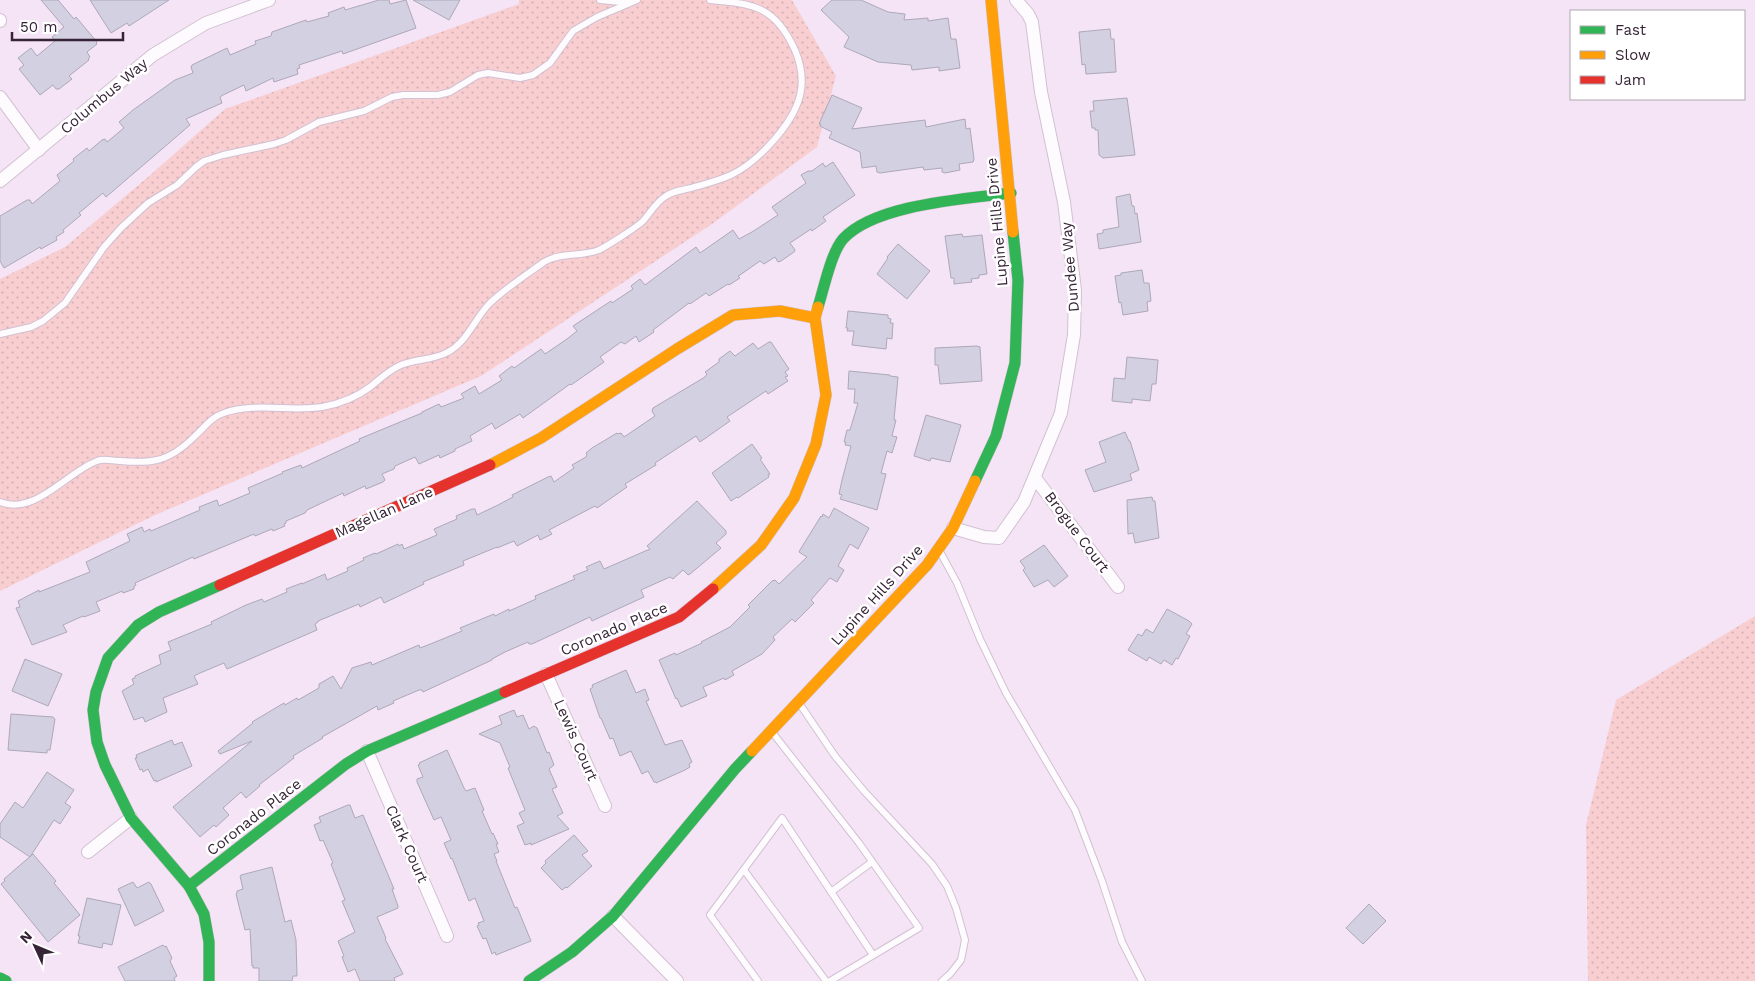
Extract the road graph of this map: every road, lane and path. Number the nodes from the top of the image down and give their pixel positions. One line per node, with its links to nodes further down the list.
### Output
1 (270, 0): 9 (street, Columbus Way)
2 (600, 0): 3 (lane)
3 (628, 0)
4 (637, 0): 13 (lane)
5 (710, 0): 15 (lane)
6 (990, 0): 11 (street, Lupine Hills Drive)
7 (1016, 0): 14 (street, Dundee Way)
8 (0, 97): 9 (street)
9 (39, 150): 10 (street, Columbus Way)
10 (0, 181)
11 (1011, 193): 12 (street, Coronado Place); 16 (street, Lupine Hills Drive)
12 (815, 318): 19 (street, Coronado Place); 24 (street, Magellan Lane)
13 (0, 334)
14 (1035, 478): 16 (street, Dundee Way); 18 (street, Brogue Court)
15 (0, 502)
16 (953, 528): 17 (street, Lupine Hills Drive)
17 (939, 549): 20 (street, Lupine Hills Drive); 41 (lane)
18 (1118, 587)
19 (546, 674): 22 (street, Coronado Place); 23 (street, Lewis Court)
20 (798, 702): 21 (street, Lupine Hills Drive); 40 (lane)
21 (771, 731): 26 (lane); 30 (street, Lupine Hills Drive)
22 (366, 751): 28 (street, Coronado Place); 31 (street, Clark Court)
23 (605, 806)
24 (131, 818): 25 (street); 28 (street, Magellan Lane)
25 (88, 852)
26 (872, 862): 29 (lane); 32 (lane)
27 (744, 870): 29 (lane); 38 (lane); 39 (lane)
28 (189, 886): 35 (street, Magellan Lane)
29 (831, 892): 32 (lane)
30 (613, 916): 36 (street, Lupine Hills Drive); 37 (street)
31 (447, 936)
32 (874, 955): 39 (lane)
33 (0, 978): 34 (street)
34 (6, 981)
35 (209, 981)
36 (529, 981)
37 (677, 981)
38 (758, 981)
39 (828, 981)
40 (942, 981)
41 (1142, 981)

